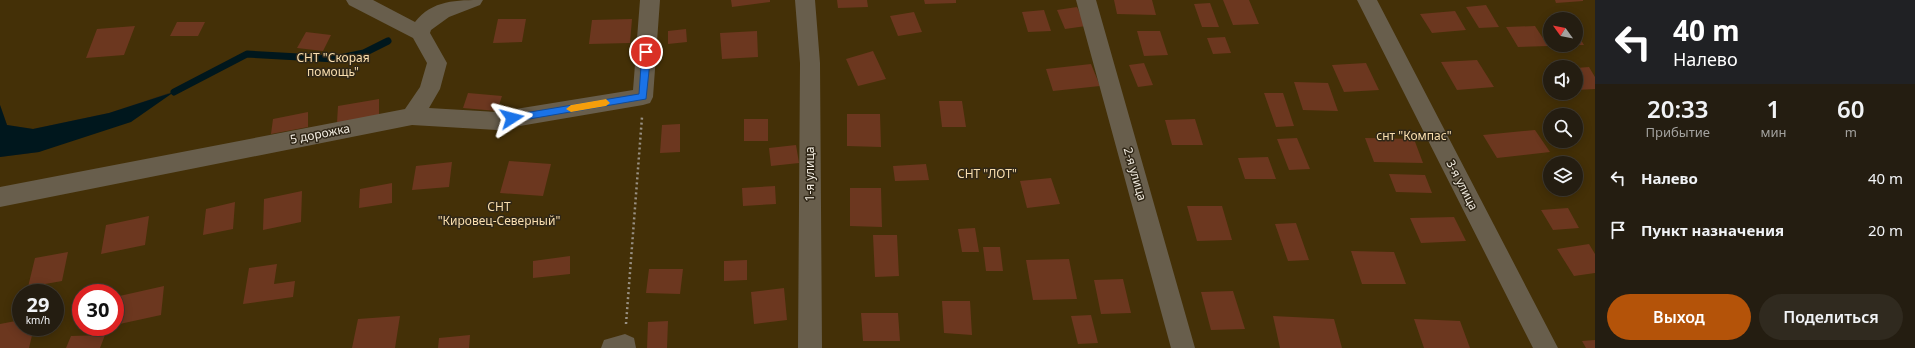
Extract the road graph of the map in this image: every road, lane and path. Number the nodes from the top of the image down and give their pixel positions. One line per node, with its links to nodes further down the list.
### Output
1 (356, 0): 7 (street)
2 (473, 0): 7 (street)
3 (650, 0): 8 (street)
4 (805, 0): 12 (street, 1-я улица)
5 (1086, 0): 13 (street, 2-я улица)
6 (1367, 0): 14 (street, 3-я улица)
7 (420, 33): 9 (street)
8 (643, 97): 9 (street, 5 дорожка); 11 (path)
9 (412, 116): 10 (street, 5 дорожка)
10 (0, 197)
11 (619, 347)
12 (810, 348)
13 (1183, 348)
14 (1546, 348)

